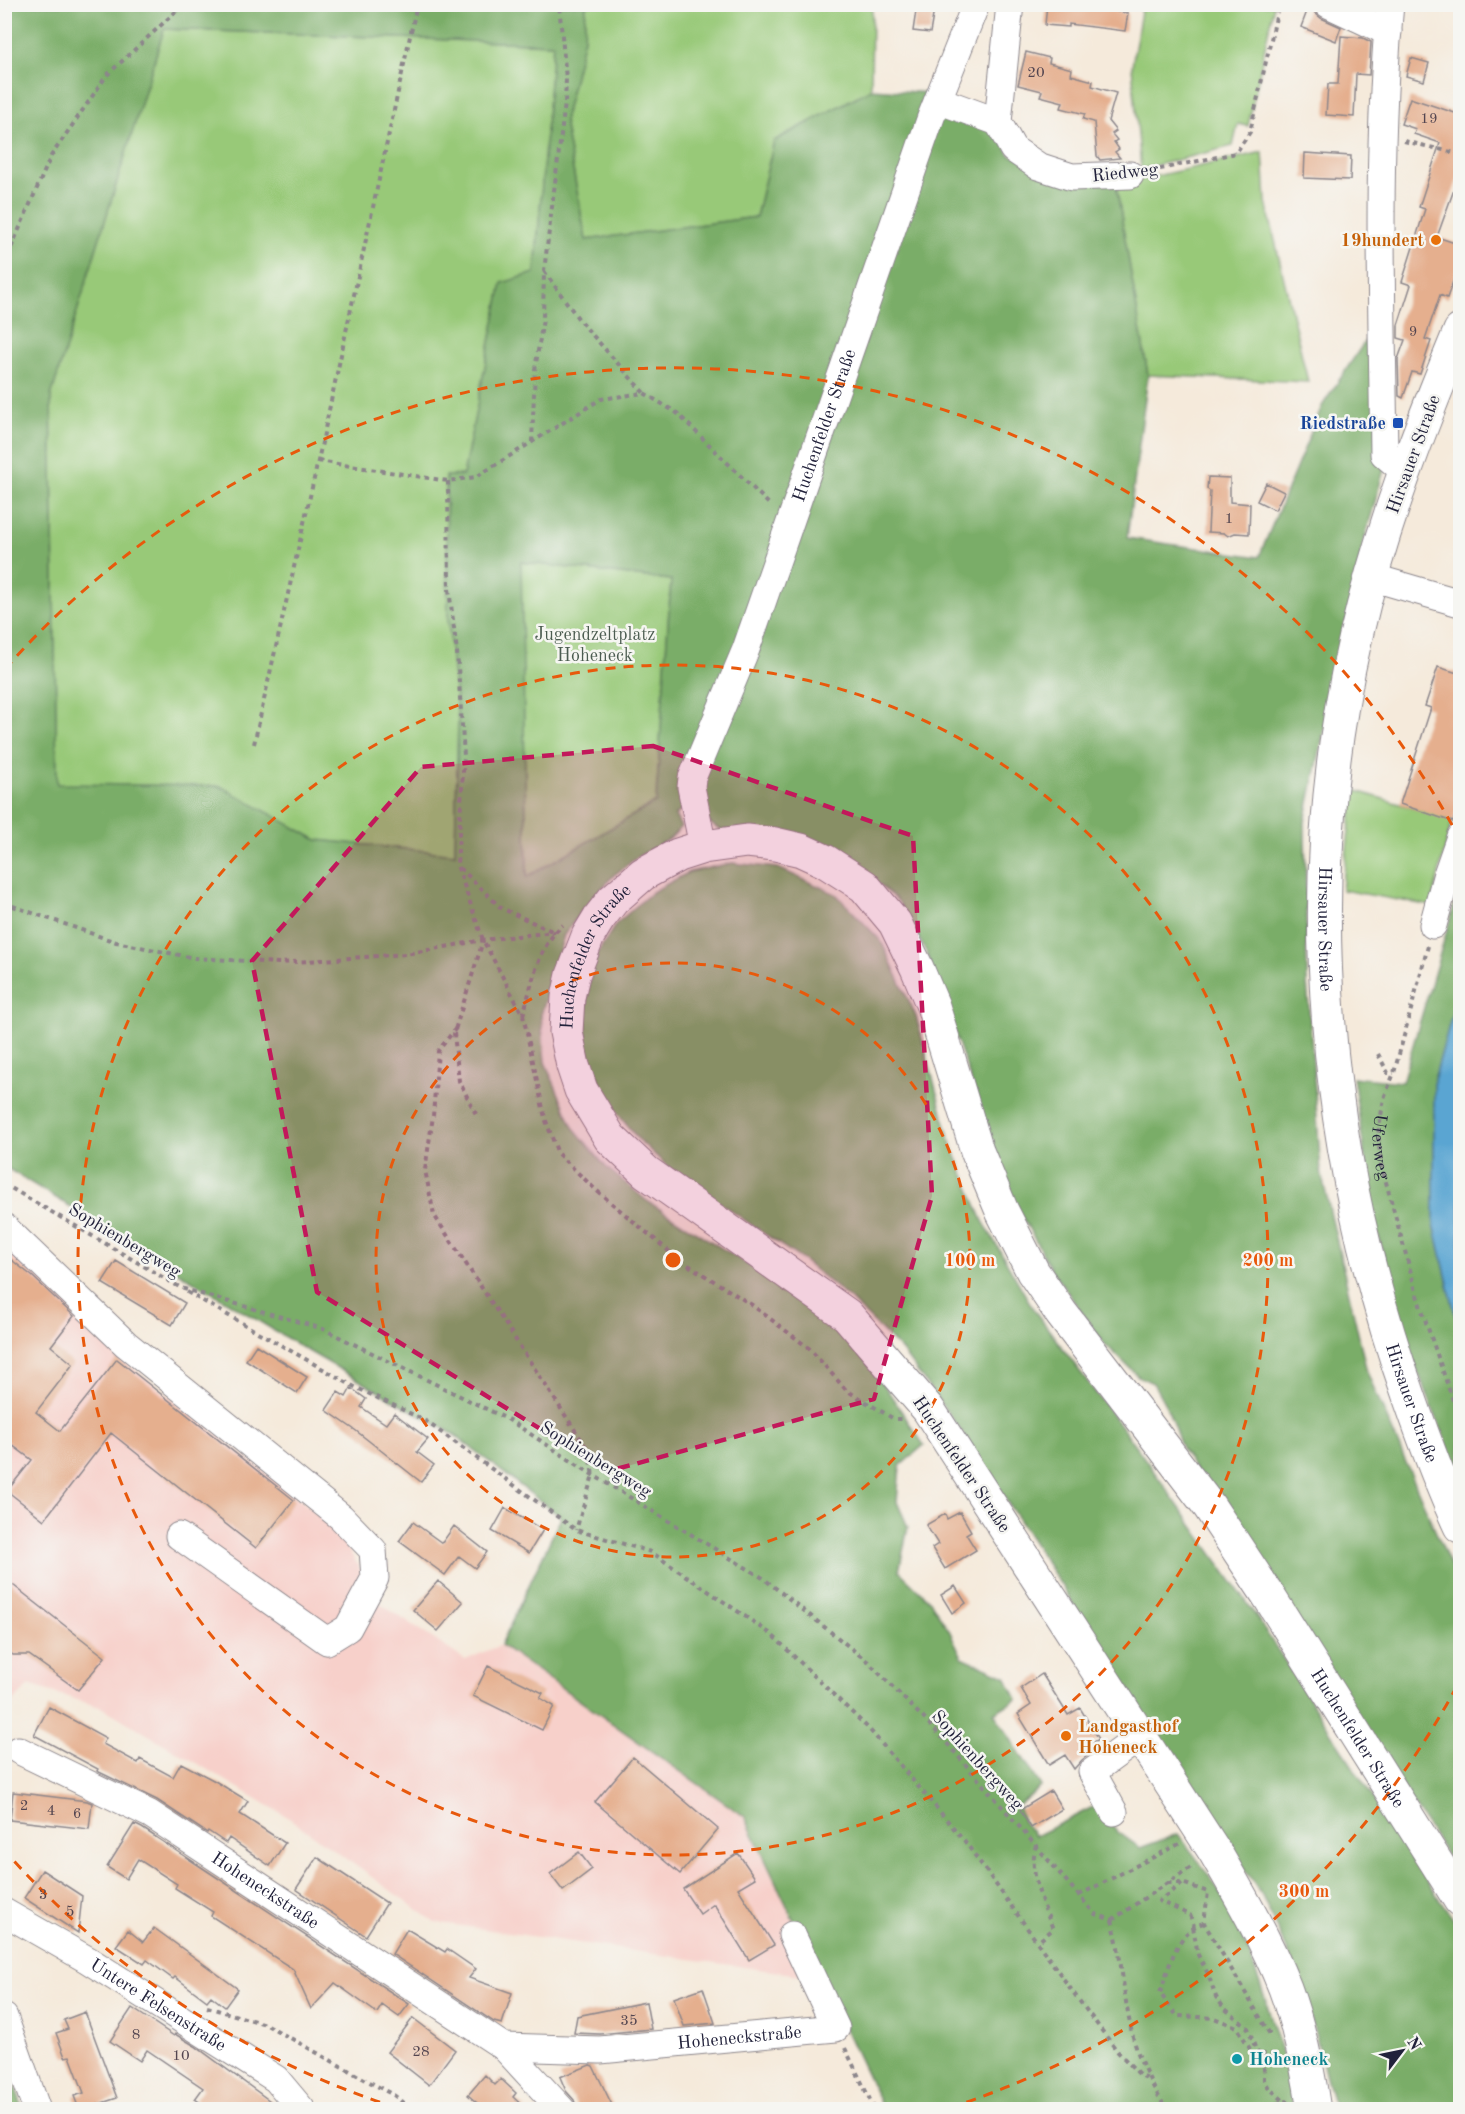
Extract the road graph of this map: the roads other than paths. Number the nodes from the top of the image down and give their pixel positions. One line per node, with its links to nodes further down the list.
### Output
1 (976, 4): 6 (street, Huchenfelder Straße)
2 (1010, 4): 7 (street)
3 (1328, 4): 5 (street)
4 (1390, 4): 5 (street)
5 (1388, 32): 10 (street)
6 (938, 99): 7 (street); 14 (street, Huchenfelder Straße)
7 (998, 122): 8 (street, Riedweg)
8 (1130, 175)
9 (1461, 331): 10 (main road, Hirsauer Straße)
10 (1405, 472): 11 (main road, Hirsauer Straße)
11 (1371, 577): 12 (street); 17 (main road, Hirsauer Straße)
12 (1461, 603)
13 (1461, 837): 15 (street)
14 (703, 847): 19 (main road, Huchenfelder Straße); 22 (main road, Huchenfelder Straße)
15 (1433, 925)
16 (4, 1227): 18 (street)
17 (1461, 1526)
18 (179, 1536)
19 (1140, 1737): 21 (street); 27 (main road, Huchenfelder Straße)
20 (9, 1753): 26 (street, Hoheneckstraße)
21 (1114, 1812)
22 (1461, 1900)
23 (4, 1912): 29 (street, Untere Felsenstraße)
24 (792, 1935): 26 (street, Hoheneckstraße)
25 (4, 2018): 28 (street)
26 (504, 2047): 30 (street, Hoheneckstraße)
27 (1303, 2102)
28 (37, 2109)
29 (302, 2109)
30 (562, 2109)

